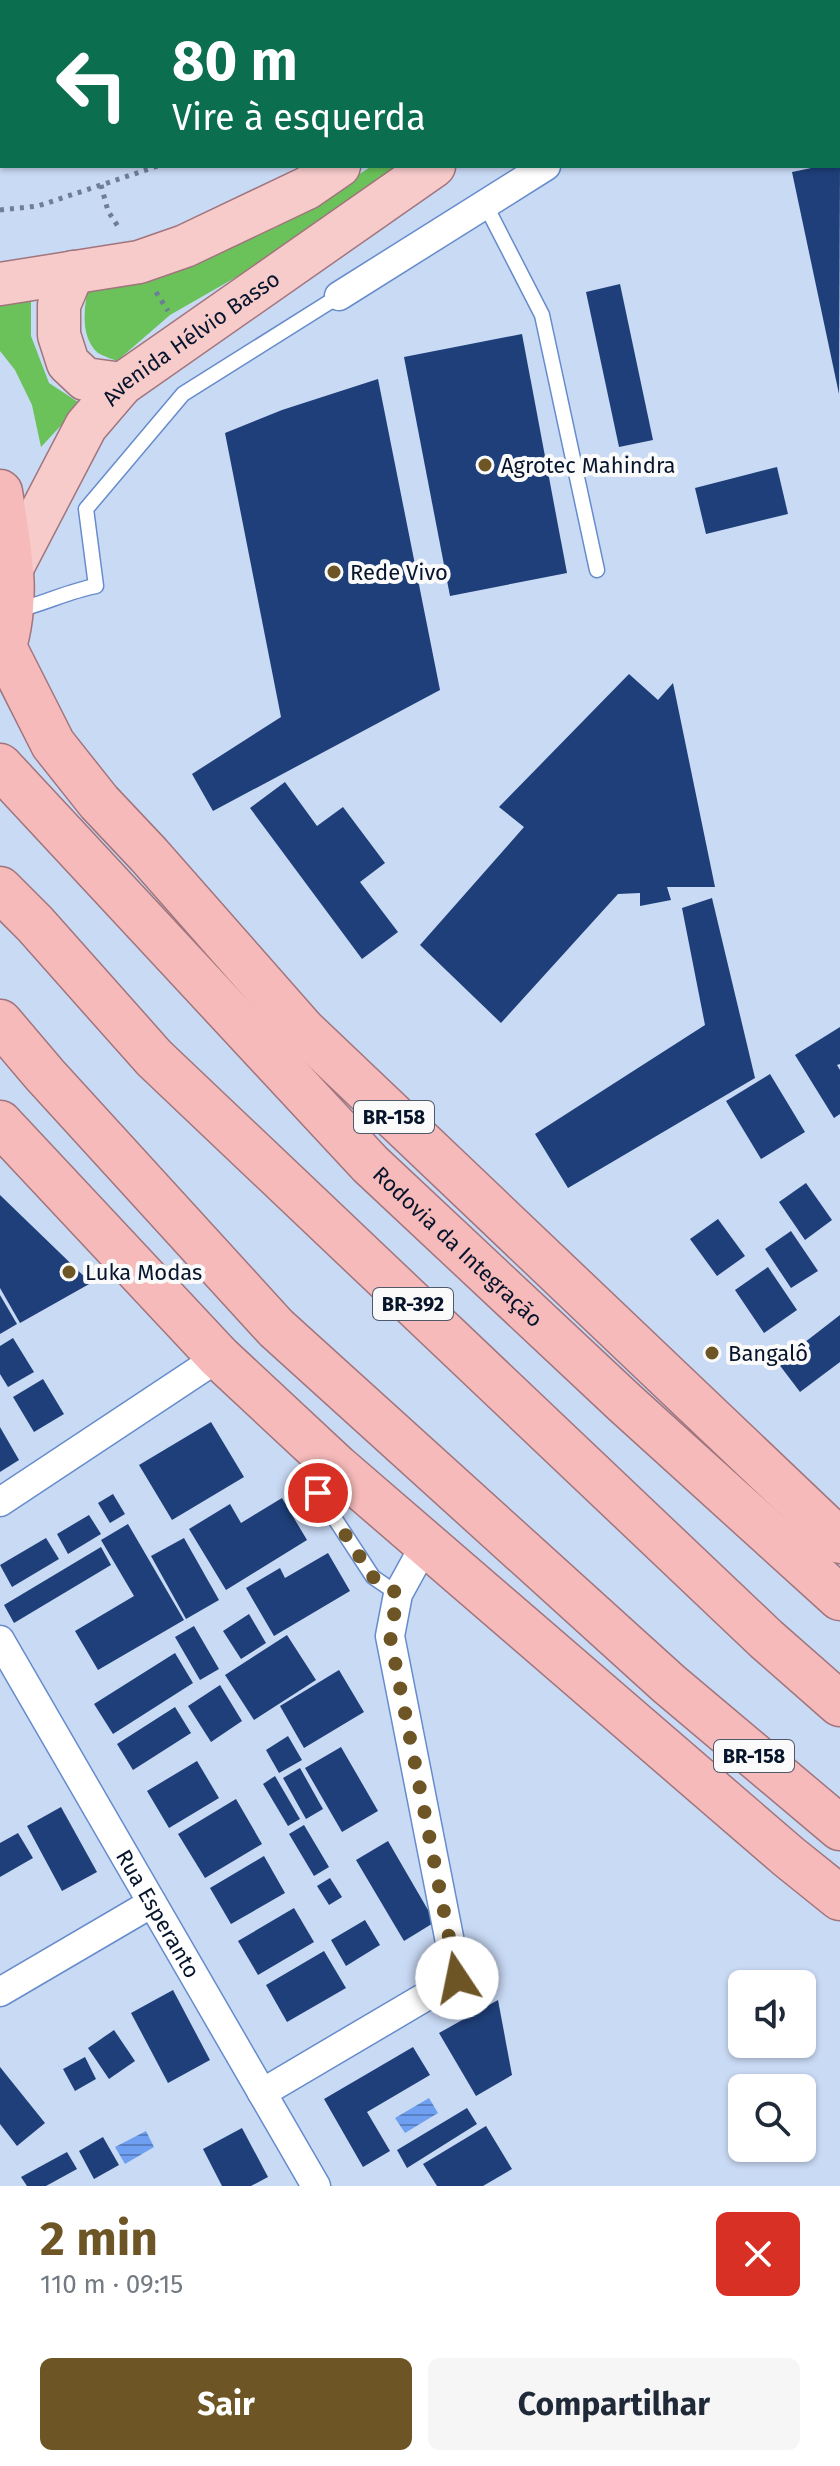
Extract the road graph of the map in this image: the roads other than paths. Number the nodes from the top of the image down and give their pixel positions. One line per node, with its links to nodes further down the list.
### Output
1 (431, 168): 8 (main road, Avenida Hélvio Basso)
2 (543, 168): 4 (street)
3 (316, 177): 5 (main road)
4 (485, 204): 7 (street); 11 (lane)
5 (73, 272): 6 (main road); 8 (main road)
6 (0, 284)
7 (339, 296): 12 (lane)
8 (122, 384): 10 (main road, Avenida Hélvio Basso)
9 (0, 492): 10 (highway, BR-158)
10 (12, 568): 12 (highway, BR-158)
11 (597, 570)
12 (5, 639): 20 (highway, BR-158)
13 (0, 766): 23 (highway, Rodovia da Integração / BR-158)
14 (0, 889): 25 (highway, BR-392 / BR-392)
15 (0, 1022): 26 (highway, BR-158)
16 (0, 1123): 17 (highway, BR-158)
17 (219, 1357): 18 (highway, BR-158); 19 (street)
18 (337, 1467): 21 (highway, BR-158); 22 (lane)
19 (0, 1502)
20 (840, 1541)
21 (426, 1543): 22 (street); 27 (highway, BR-158)
22 (398, 1594): 30 (street)
23 (840, 1598)
24 (0, 1640): 28 (street, Rua Esperanto)
25 (840, 1704)
26 (840, 1828)
27 (840, 1898)
28 (152, 1903): 29 (street); 30 (street, Rua Esperanto)
29 (0, 1992)
30 (262, 2093): 31 (street, Rua Esperanto)
31 (316, 2186)

